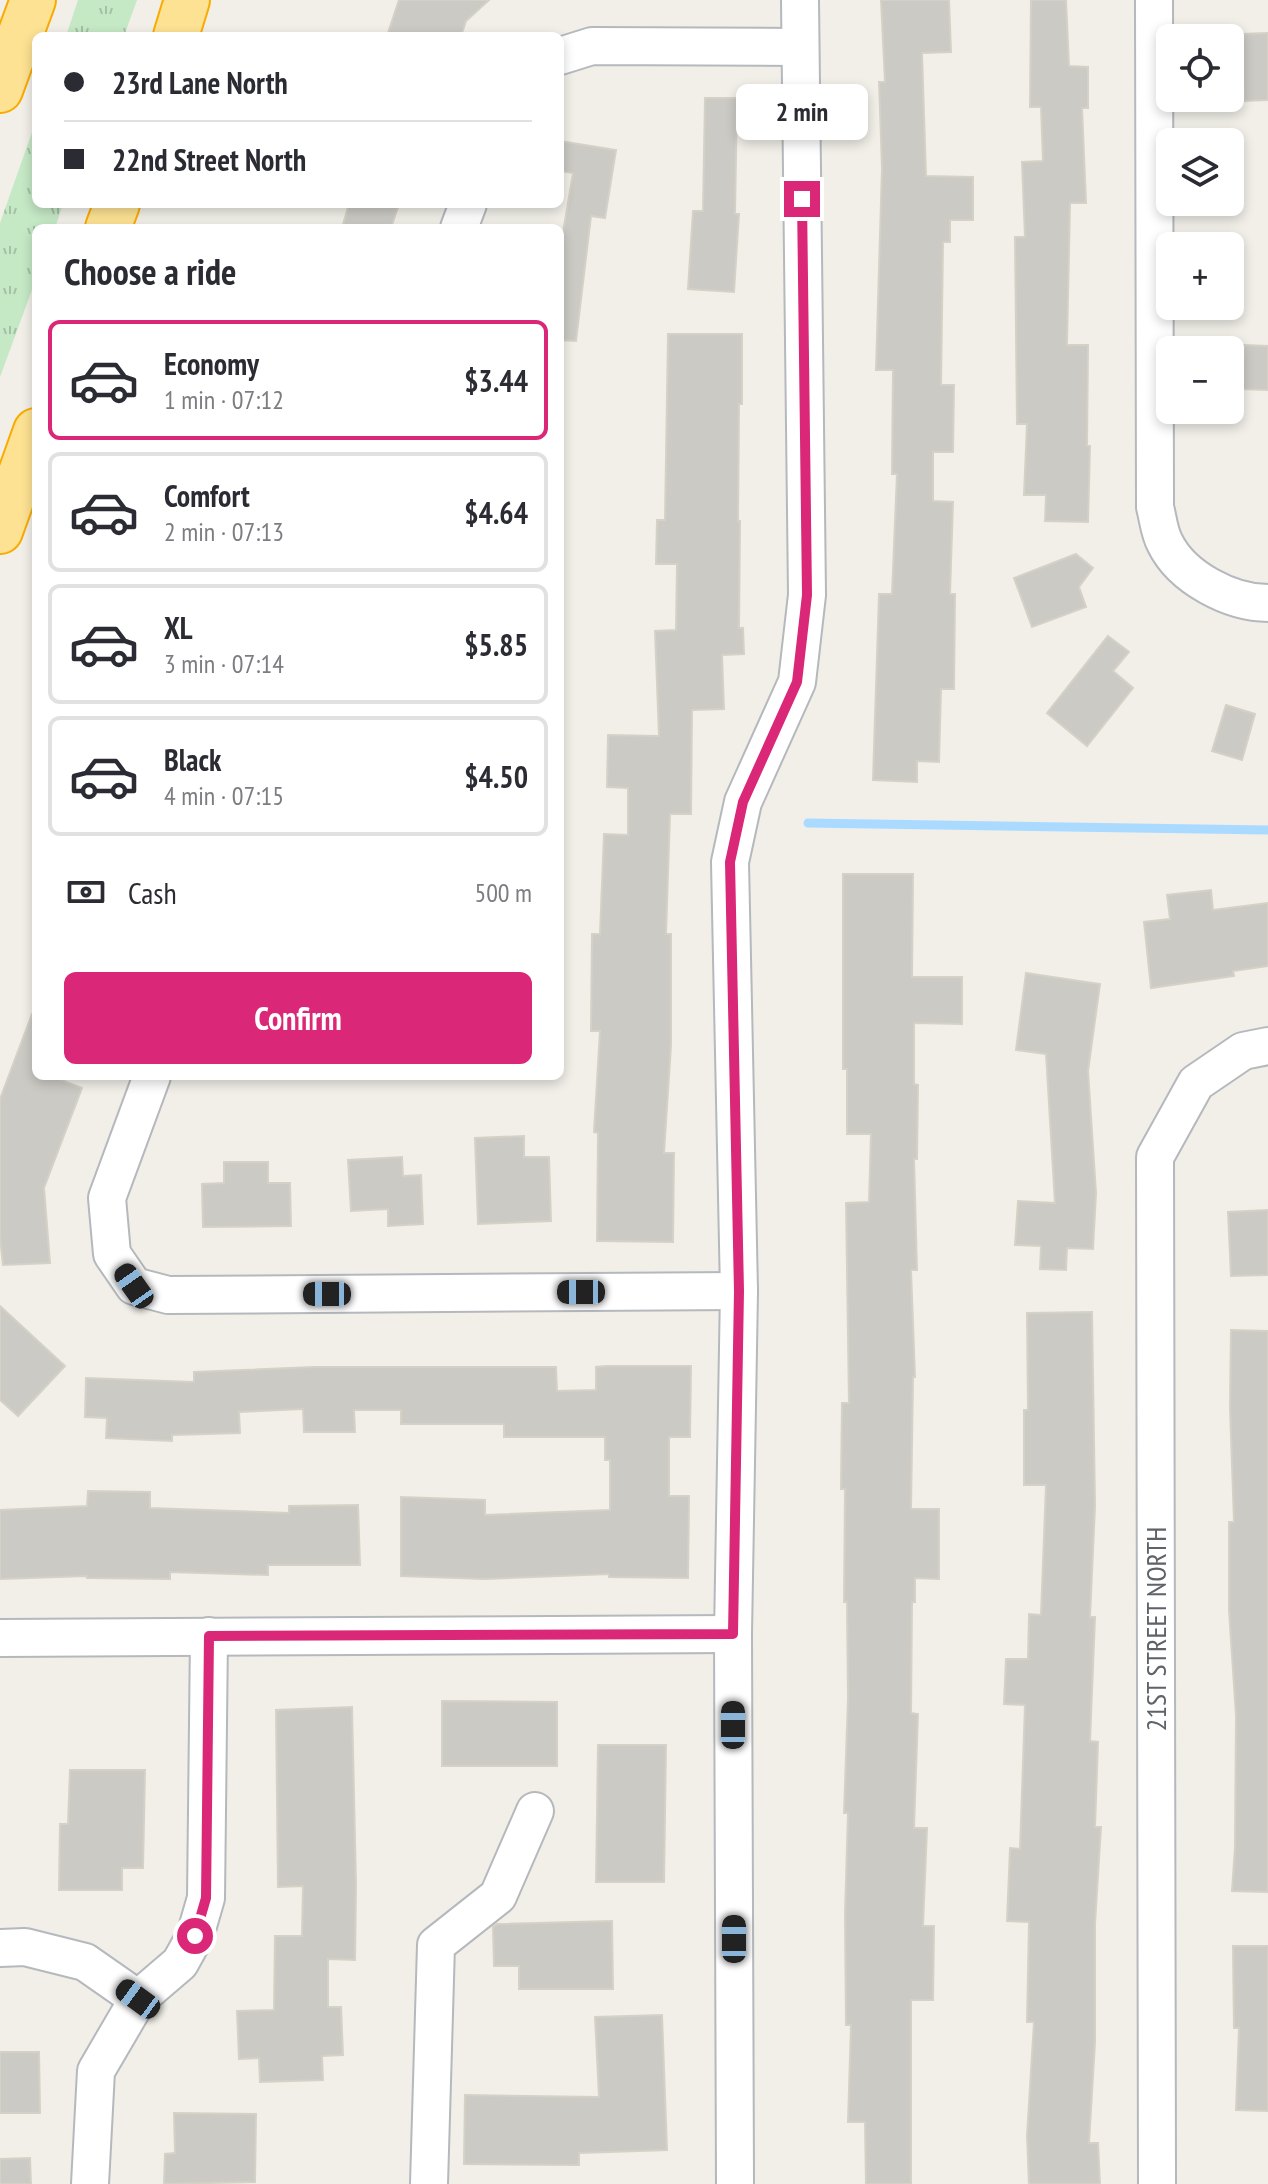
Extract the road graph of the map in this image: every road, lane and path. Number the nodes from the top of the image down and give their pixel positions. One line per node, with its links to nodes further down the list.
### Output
1 (33, 0): 8 (highway)
2 (187, 0): 5 (highway)
3 (800, 0): 6 (street)
4 (1154, 0): 11 (street)
5 (177, 32)
6 (800, 47): 7 (street); 14 (street)
7 (564, 55)
8 (0, 90)
9 (32, 442): 10 (highway)
10 (0, 531)
11 (1268, 603)
12 (1268, 1046): 24 (street, 21ST STREET NORTH)
13 (151, 1080): 14 (street)
14 (739, 1291): 15 (street)
15 (733, 1634): 16 (street); 23 (street)
16 (209, 1636): 17 (street); 20 (street)
17 (0, 1638)
18 (535, 1811): 22 (street)
19 (0, 1948): 20 (street)
20 (138, 1999): 21 (street)
21 (90, 2184)
22 (429, 2184)
23 (735, 2184)
24 (1157, 2184)

